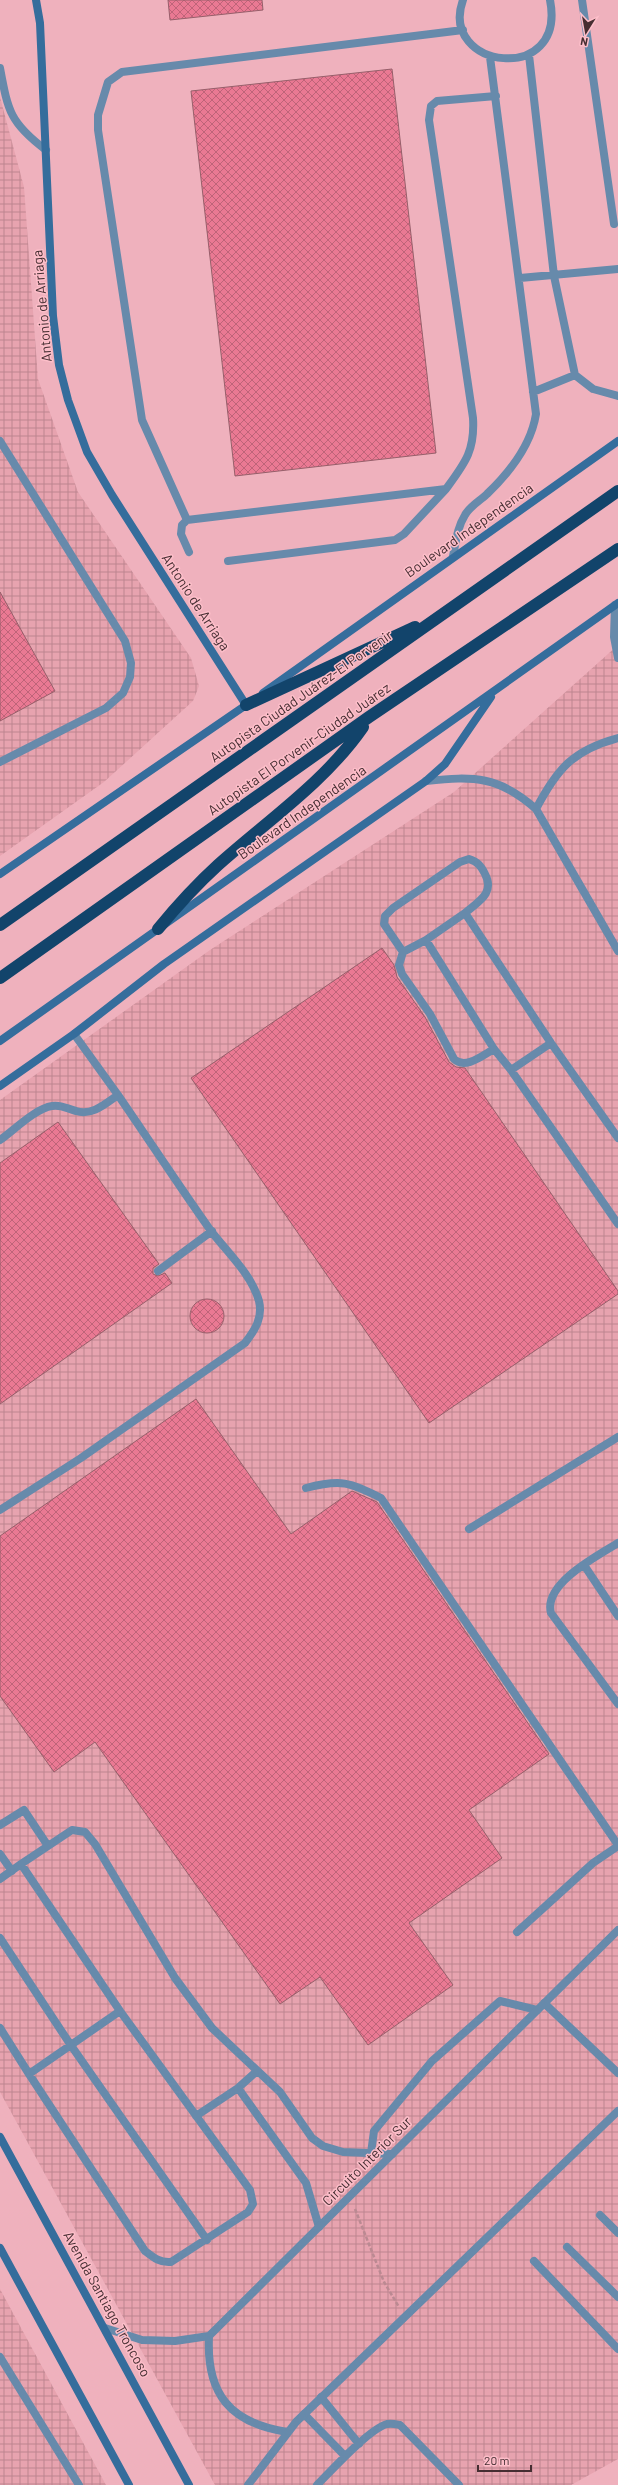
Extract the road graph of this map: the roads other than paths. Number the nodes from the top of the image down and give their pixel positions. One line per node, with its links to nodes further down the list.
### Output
1 (36, 0): 10 (main road, Antonio de Arriaga)
2 (463, 0): 5 (street)
3 (550, 0): 6 (street)
4 (582, 0): 11 (street)
5 (463, 30): 7 (street); 22 (street)
6 (528, 55): 7 (street); 13 (street)
7 (490, 57): 9 (street)
8 (0, 68): 10 (street)
9 (496, 96): 14 (street); 20 (street)
10 (46, 150): 31 (main road, Antonio de Arriaga)
11 (614, 224)
12 (618, 269): 13 (street)
13 (554, 276): 14 (street); 15 (street)
14 (520, 278): 16 (street)
15 (575, 375): 16 (street); 17 (street)
16 (533, 392): 25 (street)
17 (618, 396)
18 (0, 441): 34 (street)
19 (618, 441): 25 (main road, Boulevard Independencia)
20 (446, 489): 22 (street); 26 (street)
21 (618, 491): 28 (highway, Autopista Ciudad Juárez-El Porvenir)
22 (187, 520): 24 (street)
23 (618, 549): 32 (highway, Autopista El Porvenir-Ciudad Juárez)
24 (190, 552)
25 (453, 556): 31 (main road, Boulevard Independencia)
26 (228, 561)
27 (617, 604): 29 (street); 30 (main road, Boulevard Independencia)
28 (443, 614): 31 (highway); 39 (highway, Autopista Ciudad Juárez-El Porvenir)
29 (618, 658)
30 (494, 692): 35 (main road); 40 (main road, Boulevard Independencia)
31 (246, 705): 37 (main road, Boulevard Independencia)
32 (369, 717): 40 (highway); 44 (highway, Autopista El Porvenir-Ciudad Juárez)
33 (618, 738): 36 (street)
34 (0, 762)
35 (426, 781): 36 (street); 45 (main road)
36 (536, 809): 42 (street)
37 (0, 874)
38 (465, 913): 41 (street); 43 (street); 47 (street)
39 (0, 926)
40 (158, 929): 46 (main road, Boulevard Independencia)
41 (426, 940): 43 (street); 48 (street)
42 (618, 951)
43 (403, 952): 48 (street)
44 (0, 978)
45 (74, 1034): 50 (main road); 53 (street)
46 (0, 1041)
47 (551, 1042): 49 (street); 54 (street)
48 (494, 1049): 49 (street)
49 (511, 1070): 56 (street)
50 (23, 1071): 51 (main road); 52 (main road)
51 (0, 1082)
52 (0, 1086)
53 (118, 1095): 55 (street); 57 (street)
54 (618, 1138)
55 (0, 1140)
56 (618, 1224)
57 (212, 1231): 58 (street); 61 (street)
58 (158, 1271)
59 (618, 1437): 62 (street)
60 (306, 1488): 69 (street)
61 (0, 1510)
62 (470, 1529)
63 (618, 1543): 64 (street)
64 (584, 1565): 65 (street); 66 (street)
65 (618, 1616)
66 (618, 1704)
67 (0, 1825): 68 (street)
68 (48, 1846): 71 (street); 82 (street)
69 (618, 1846): 75 (street)
70 (0, 1854): 72 (street)
71 (21, 1864): 72 (street); 79 (street)
72 (12, 1871): 73 (street)
73 (0, 1879)
74 (618, 1930): 77 (street, Circuito Interior Sur)
75 (517, 1932)
76 (0, 1938): 81 (street)
77 (544, 2003): 78 (street, Circuito Interior Sur); 83 (street)
78 (536, 2010): 89 (street); 90 (street, Circuito Interior Sur)
79 (120, 2011): 81 (street); 87 (street)
80 (0, 2028): 84 (street)
81 (70, 2044): 84 (street); 94 (street)
82 (257, 2071): 85 (street); 89 (street)
83 (618, 2073)
84 (29, 2074): 94 (street)
85 (238, 2088): 87 (street); 92 (street)
86 (618, 2111): 103 (street)
87 (196, 2116): 94 (street)
88 (0, 2137): 99 (main road, Avenida Santiago Troncoso)
89 (371, 2153): 90 (street)
90 (392, 2154): 92 (street, Circuito Interior Sur)
91 (600, 2215): 93 (street)
92 (319, 2227): 100 (street, Circuito Interior Sur)
93 (618, 2233)
94 (207, 2240)
95 (567, 2247): 98 (street)
96 (0, 2248): 109 (main road)
97 (534, 2261): 101 (street)
98 (618, 2297)
99 (105, 2328): 100 (street); 110 (main road, Avenida Santiago Troncoso)
100 (209, 2336): 105 (street)
101 (618, 2349)
102 (0, 2357): 108 (street)
103 (321, 2397): 104 (street); 106 (street)
104 (304, 2414): 105 (street); 107 (street)
105 (287, 2432): 111 (street)
106 (359, 2444): 107 (street); 113 (street)
107 (345, 2456): 112 (street)
108 (79, 2485)
109 (129, 2485)
110 (189, 2485)
111 (248, 2485)
112 (317, 2485)
113 (459, 2485)

